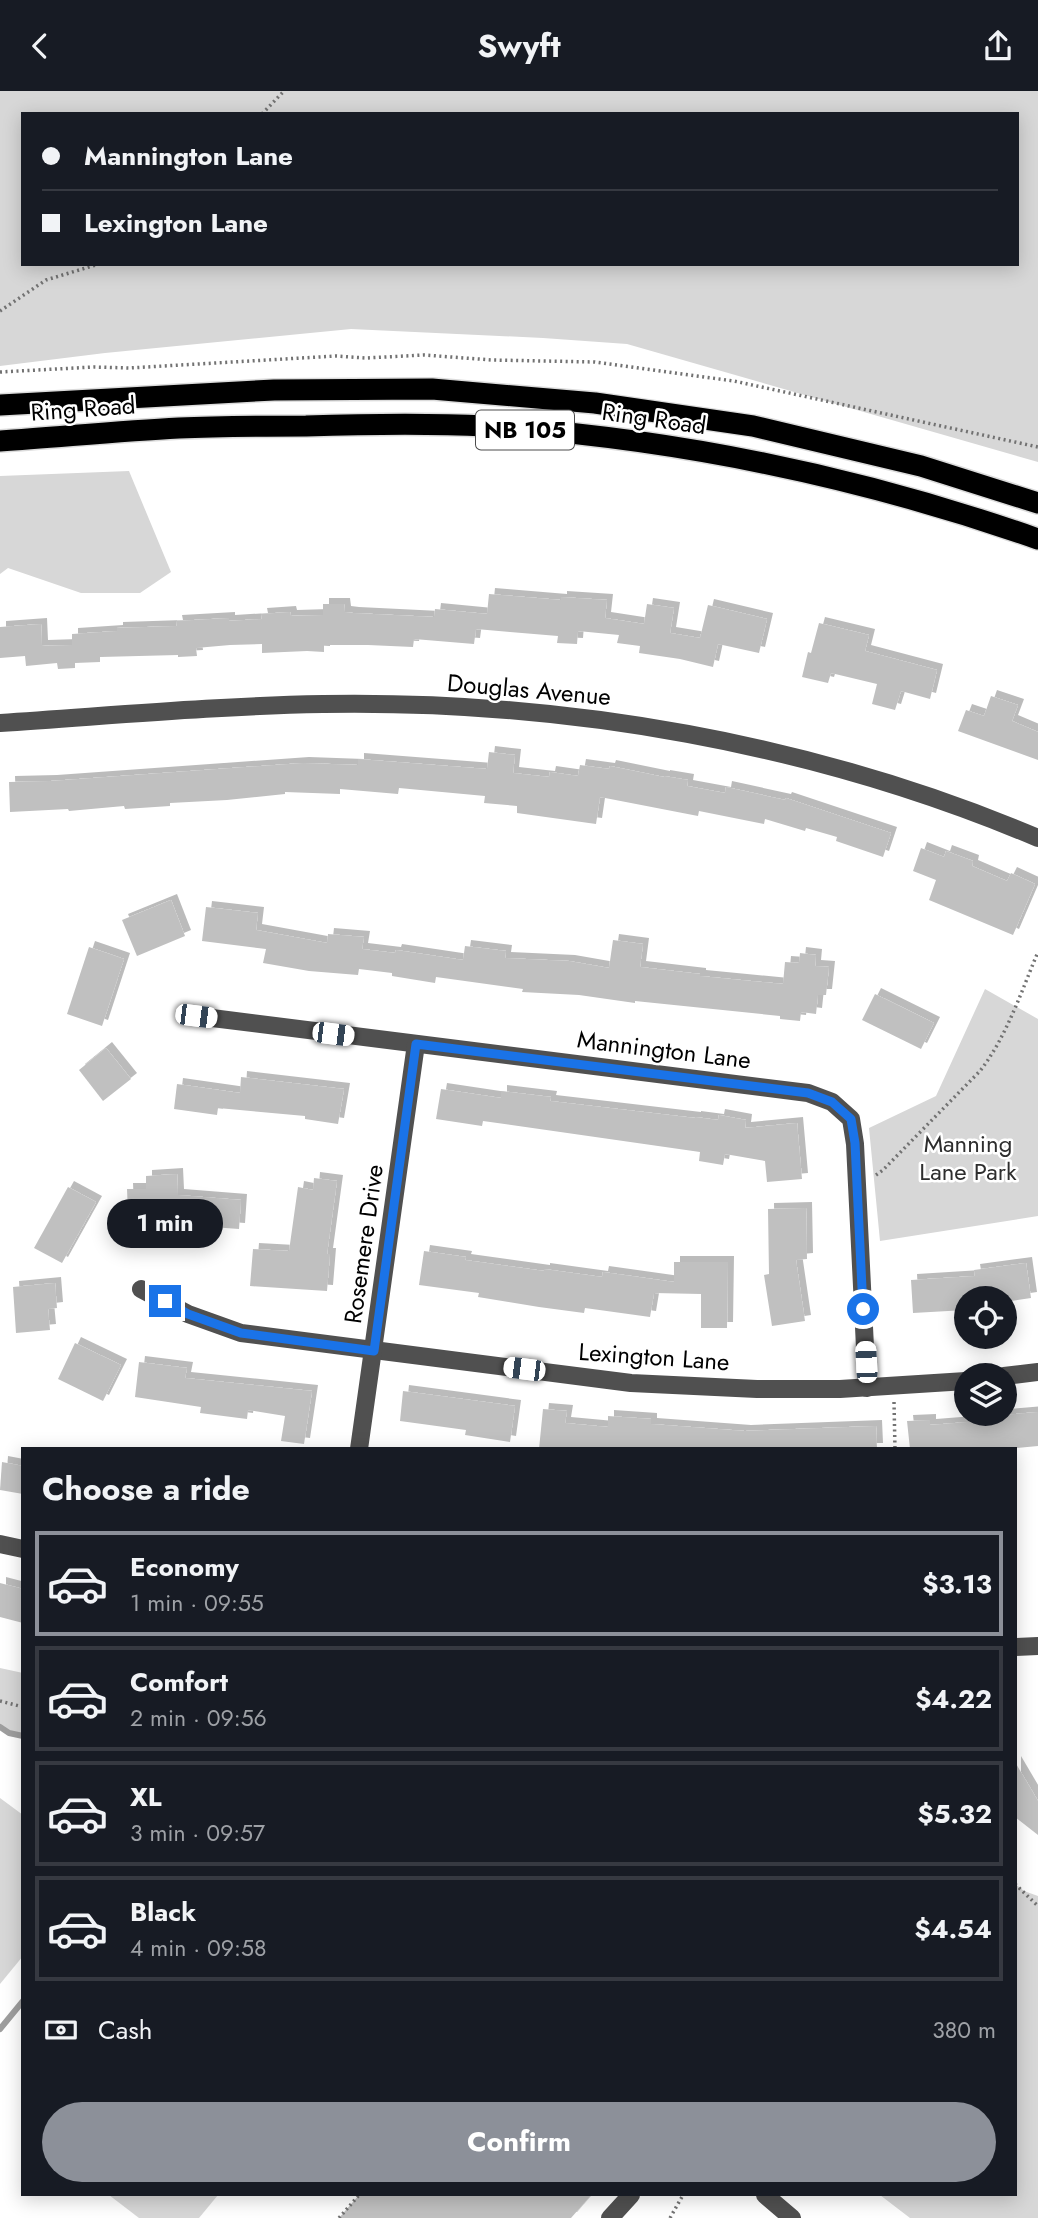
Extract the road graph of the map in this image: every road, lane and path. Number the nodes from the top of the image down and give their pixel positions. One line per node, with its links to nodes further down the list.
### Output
1 (284, 91): 2 (path)
2 (264, 112)
3 (92, 266): 4 (path)
4 (0, 311)
5 (0, 405): 7 (highway, Ring Road / NB 105)
6 (0, 441): 8 (highway, Ring Road / NB 105)
7 (1038, 503)
8 (1038, 539)
9 (0, 723): 10 (street, Douglas Avenue)
10 (1038, 838)
11 (1038, 952): 14 (path)
12 (196, 1016): 13 (street, Mannington Lane)
13 (416, 1044): 14 (street, Mannington Lane); 16 (street, Rosemere Drive)
14 (857, 1178): 21 (street, Mannington Lane)
15 (141, 1289): 16 (street, Lexington Lane)
16 (374, 1351): 21 (street, Lexington Lane); 22 (street, Rosemere Drive)
17 (1038, 1372): 18 (street)
18 (1017, 1374)
19 (954, 1382): 20 (street, Lexington Lane)
20 (893, 1386): 21 (street, Lexington Lane); 23 (path)
21 (867, 1388)
22 (359, 1447)
23 (895, 1447)
24 (0, 1544): 25 (street)
25 (21, 1549)
26 (1038, 1646): 27 (street)
27 (1017, 1647)
28 (0, 1701): 29 (path)
29 (21, 1706)
30 (1017, 1886): 31 (path)
31 (1038, 1906)
32 (358, 2196): 36 (path)
33 (630, 2196): 37 (street)
34 (682, 2196): 38 (path)
35 (766, 2196): 39 (street)
36 (339, 2218)
37 (610, 2218)
38 (670, 2218)
39 (792, 2218)

